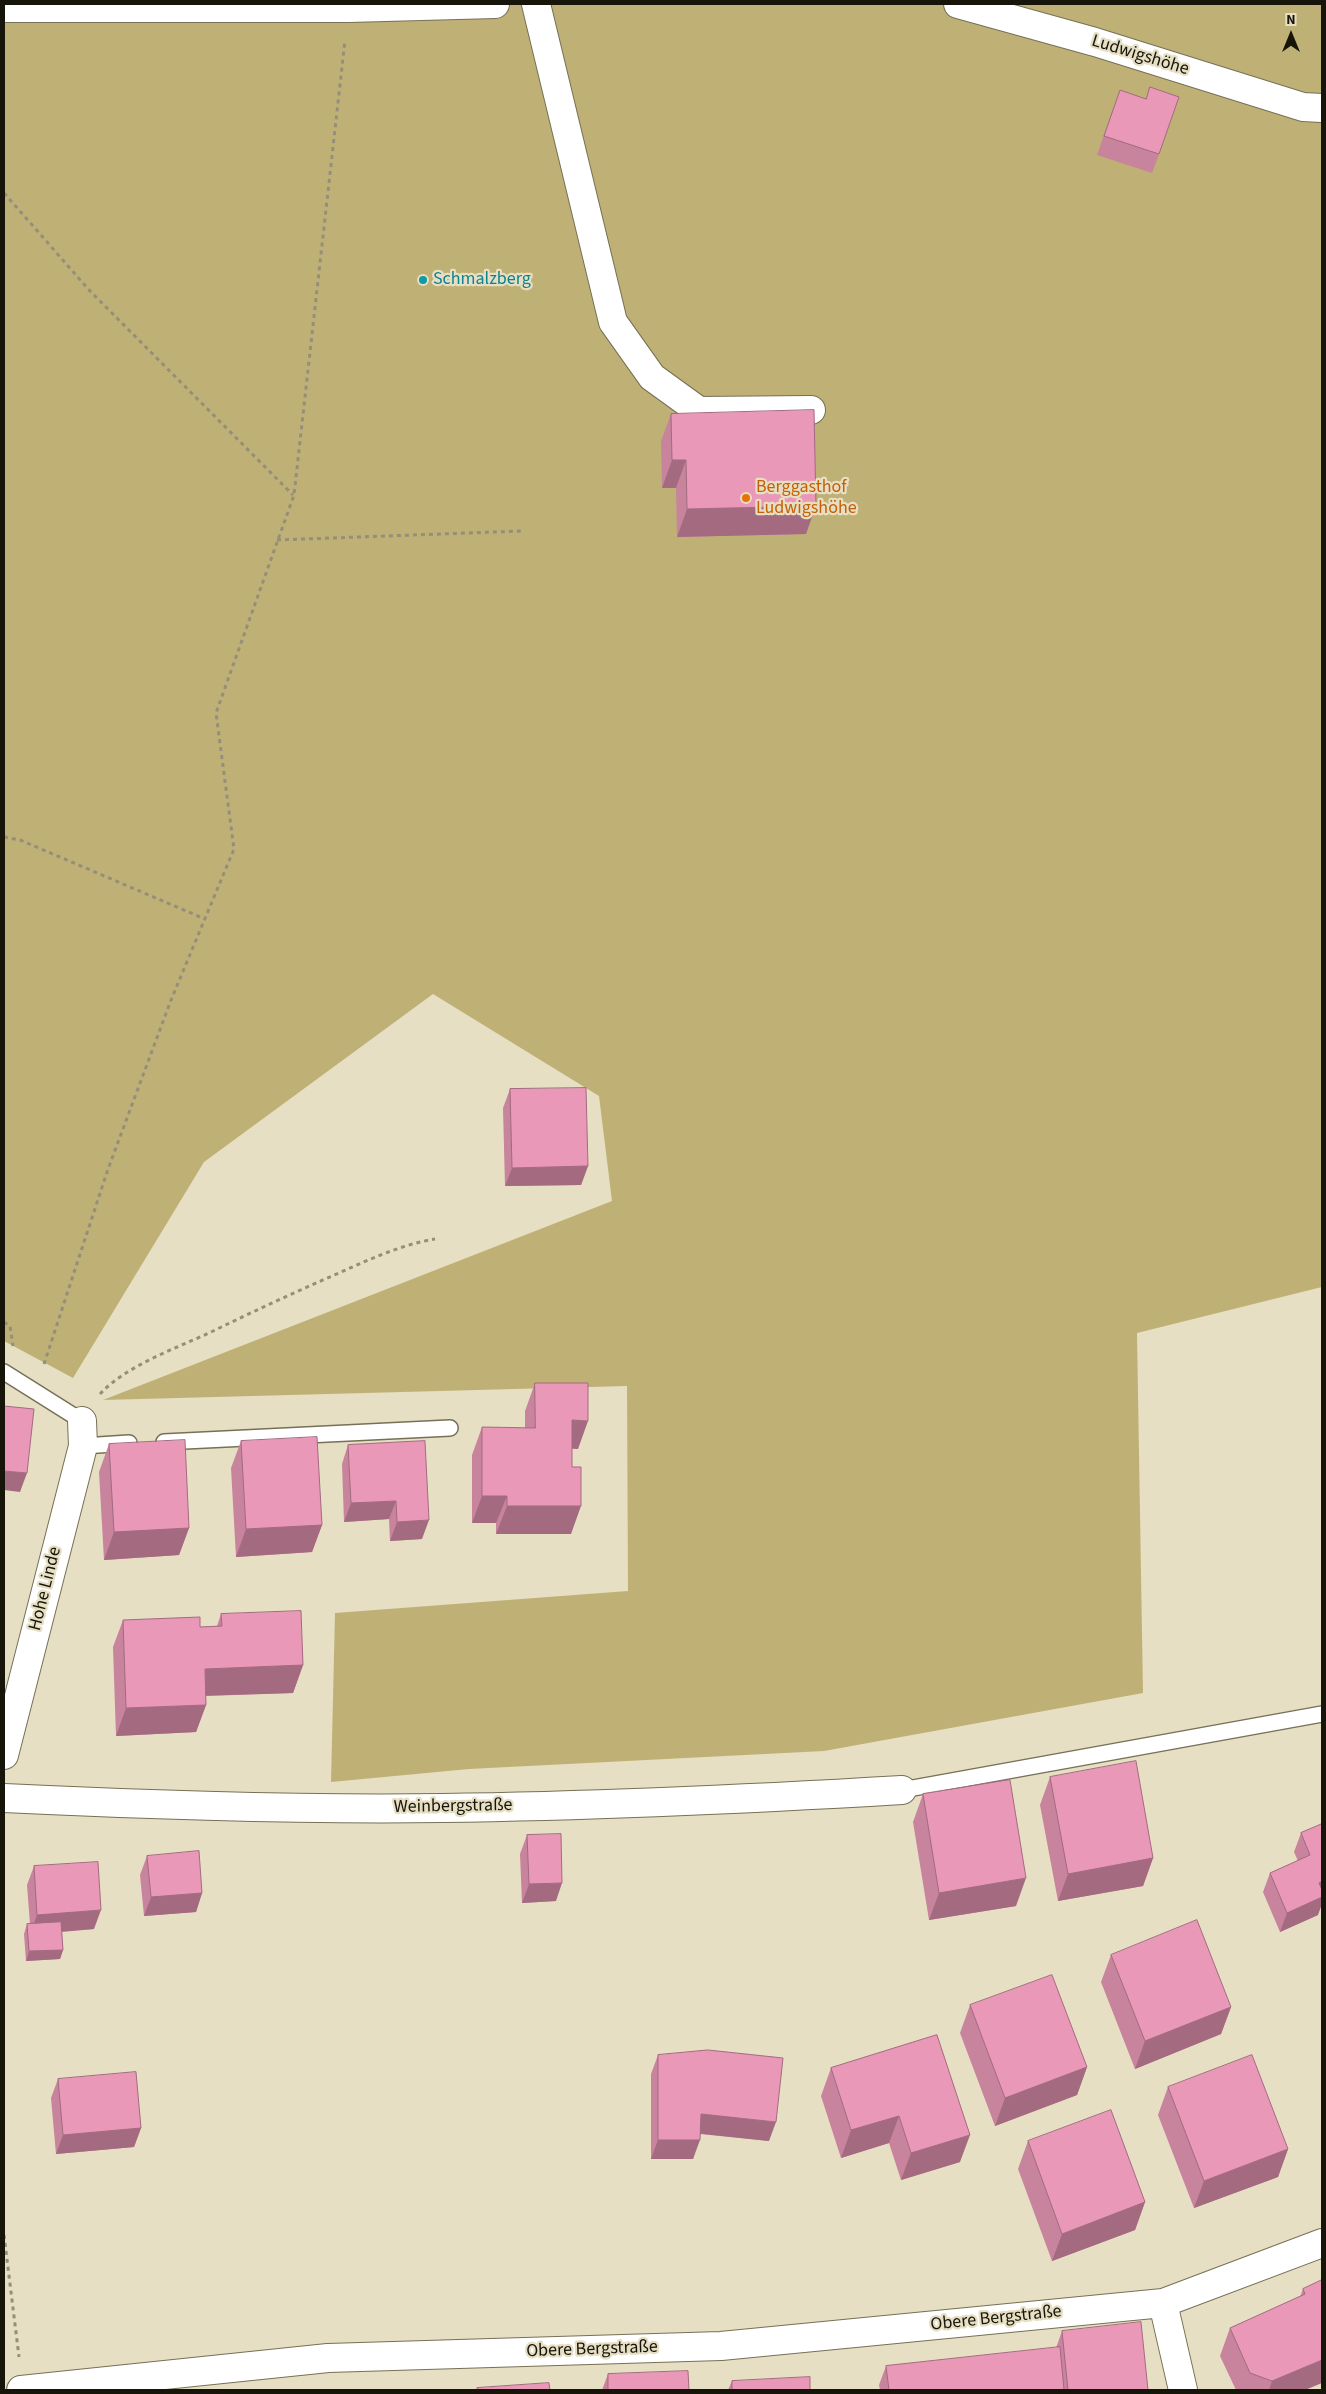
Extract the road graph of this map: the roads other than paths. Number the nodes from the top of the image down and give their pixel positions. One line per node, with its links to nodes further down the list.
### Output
1 (495, 4): 4 (street)
2 (536, 4): 6 (street)
3 (958, 4): 5 (street, Ludwigshöhe)
4 (4, 8)
5 (1322, 108)
6 (811, 410)
7 (4, 1372): 9 (lane)
8 (450, 1428): 9 (lane)
9 (82, 1433): 11 (street, Hohe Linde)
10 (1322, 1714): 12 (lane)
11 (4, 1755)
12 (902, 1790): 13 (street, Weinbergstraße)
13 (4, 1798)
14 (1322, 2243): 15 (street, Obere Bergstraße)
15 (1163, 2303): 17 (street, Obere Bergstraße); 18 (street)
16 (21, 2390): 17 (street, Obere Bergstraße)
17 (26, 2390)
18 (1183, 2390)

